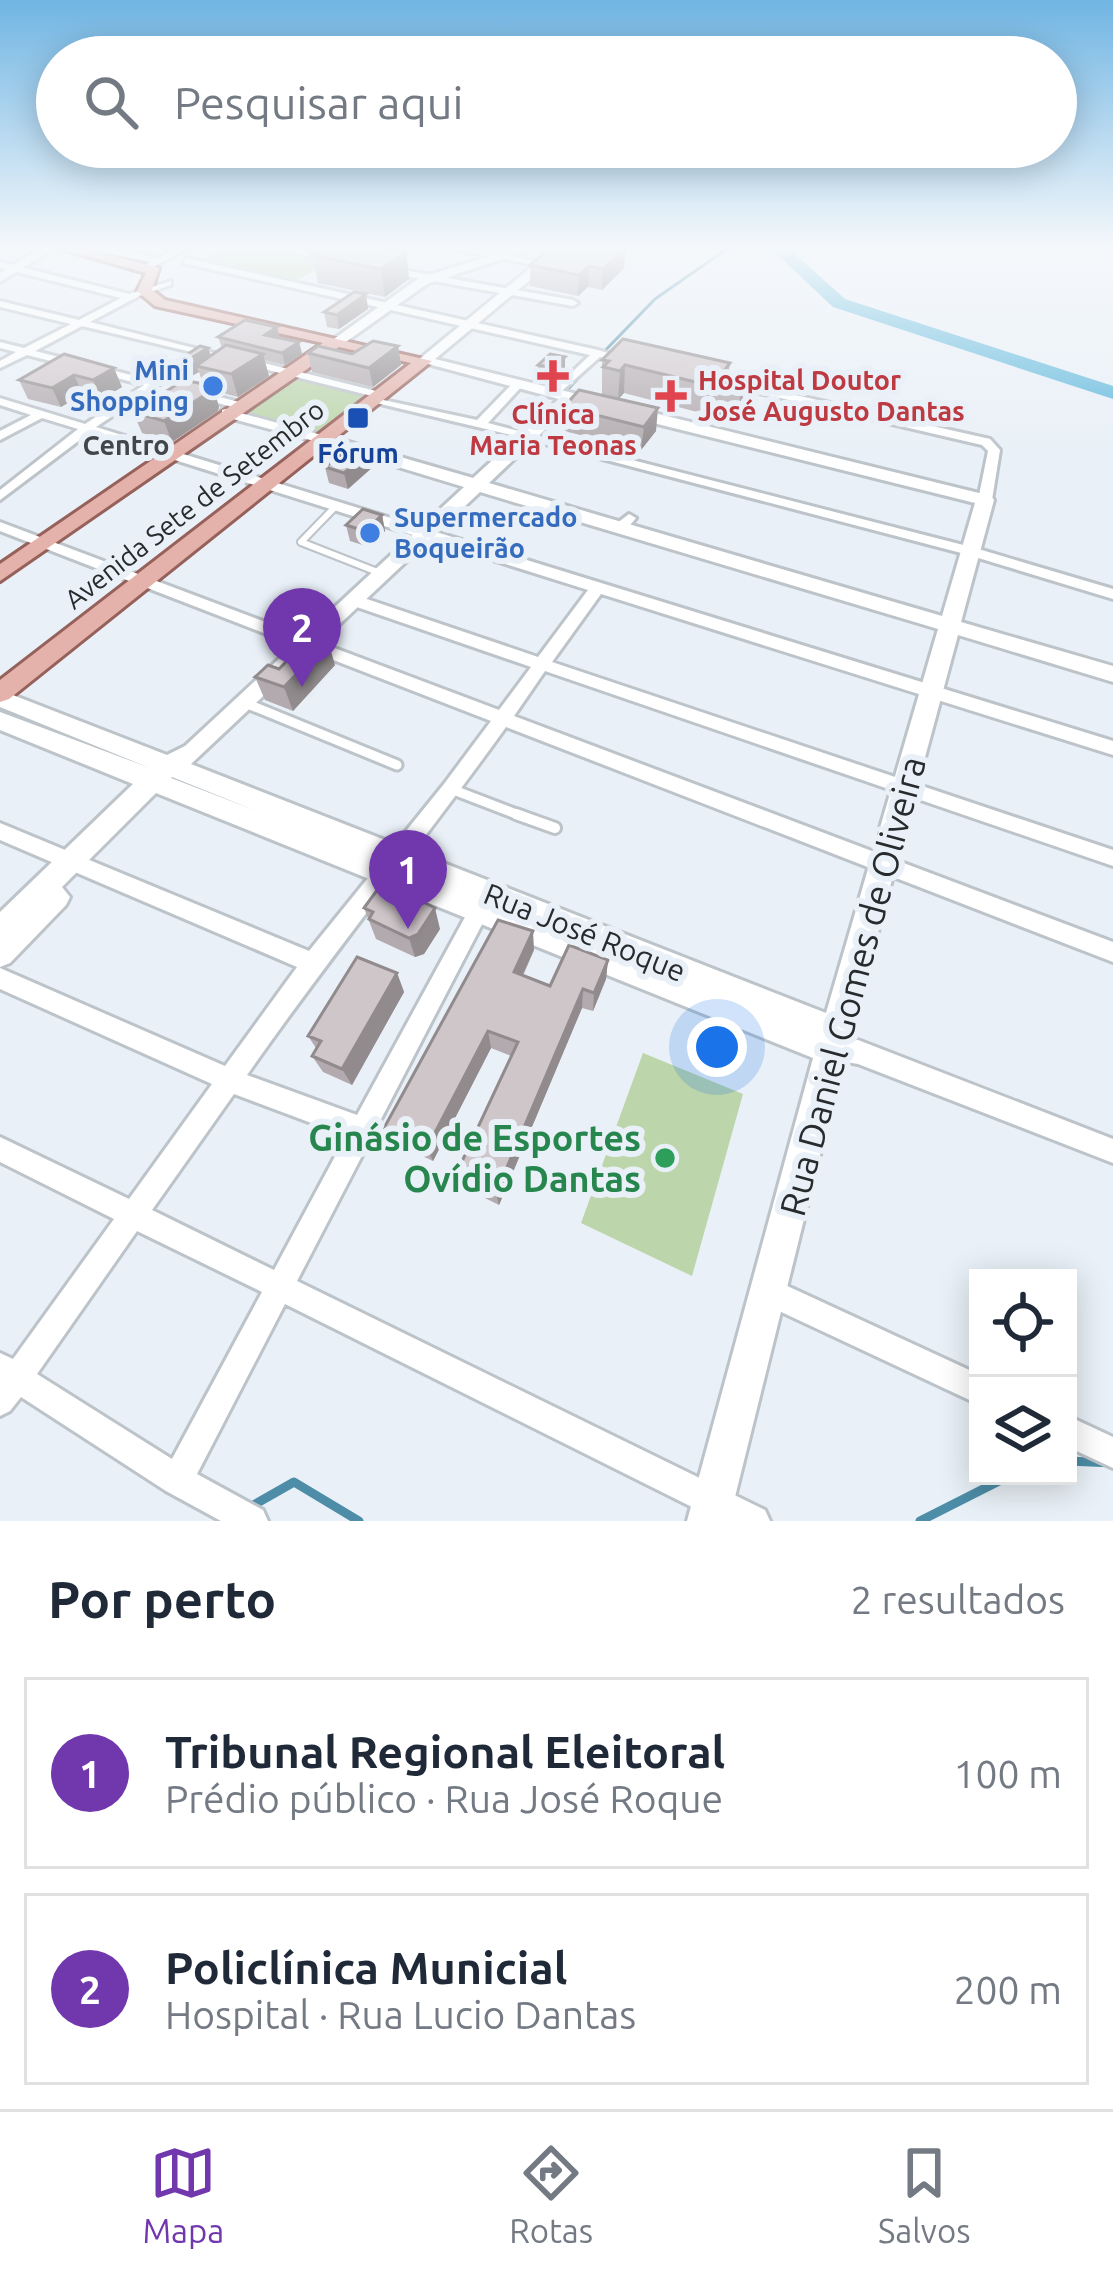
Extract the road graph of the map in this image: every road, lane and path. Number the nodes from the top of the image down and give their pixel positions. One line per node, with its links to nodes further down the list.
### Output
1 (53, 317): 8 (street)
2 (82, 317): 8 (street)
3 (237, 317): 7 (main road)
4 (371, 317): 10 (street)
5 (438, 317): 9 (street)
6 (479, 317): 9 (street)
7 (251, 320): 10 (main road); 13 (street)
8 (73, 322): 12 (street); 13 (street)
9 (470, 324): 14 (street); 16 (street)
10 (338, 340): 16 (main road); 18 (main road)
11 (0, 345): 12 (street)
12 (21, 350): 15 (street); 22 (street)
13 (197, 354): 18 (street); 22 (street)
14 (603, 355): 17 (street); 24 (street)
15 (0, 361)
16 (424, 361): 21 (street); 25 (main road, Avenida Sete de Setembro)
17 (631, 361)
18 (288, 376): 25 (street); 27 (main road)
19 (204, 378): 23 (street)
20 (718, 381): 38 (street, Rua Daniel Gomes de Oliveira)
21 (518, 384): 24 (street); 29 (street)
22 (145, 385): 23 (street); 27 (street); 30 (street)
23 (184, 391): 27 (street)
24 (562, 395): 33 (street); 38 (street)
25 (377, 398): 29 (street); 32 (main road, Avenida Sete de Setembro)
26 (0, 401): 28 (street)
27 (238, 410): 32 (street); 34 (main road)
28 (40, 414): 30 (street); 31 (street)
29 (478, 426): 33 (street)
30 (87, 428): 34 (street); 37 (street)
31 (0, 436)
32 (330, 436): 35 (street); 36 (main road, Avenida Sete de Setembro)
33 (515, 437): 35 (street); 43 (street)
34 (175, 454): 36 (street); 42 (main road)
35 (477, 479): 41 (street); 50 (street)
36 (269, 484): 39 (street); 46 (main road, Avenida Sete de Setembro)
37 (0, 496)
38 (985, 500): 43 (street, Rua Daniel Gomes de Oliveira)
39 (336, 506): 41 (street); 44 (lane)
40 (0, 526): 42 (street)
41 (419, 534): 44 (street); 47 (street)
42 (44, 543): 45 (main road); 46 (street)
43 (968, 557): 48 (street); 50 (street, Rua Daniel Gomes de Oliveira)
44 (380, 573): 49 (street)
45 (0, 574)
46 (143, 584): 51 (street); 56 (main road, Avenida Sete de Setembro)
47 (598, 586): 53 (street); 55 (street)
48 (1113, 594)
49 (353, 600): 51 (street); 53 (street)
50 (953, 617): 52 (street); 54 (street); 55 (street, Rua Daniel Gomes de Oliveira)
51 (307, 643): 57 (street); 58 (street)
52 (1113, 659)
53 (542, 666): 58 (street); 64 (street)
54 (1113, 674)
55 (932, 690): 61 (street); 64 (street, Rua Daniel Gomes de Oliveira)
56 (0, 696): 60 (street, Rua José Roque)
57 (243, 701): 62 (lane); 63 (street)
58 (501, 720): 65 (street); 69 (street)
59 (0, 721): 60 (street, Rua José Roque)
60 (88, 745): 63 (street, Rua José Roque)
61 (1113, 748)
62 (397, 765)
63 (173, 771): 70 (street, Rua José Roque); 71 (street)
64 (907, 787): 68 (street); 69 (street, Rua Daniel Gomes de Oliveira)
65 (451, 789): 66 (lane); 70 (street)
66 (555, 828)
67 (0, 831): 71 (street)
68 (1113, 858)
69 (886, 862): 74 (street); 78 (street, Rua Daniel Gomes de Oliveira)
70 (390, 863): 72 (street, Rua José Roque); 76 (street)
71 (75, 867): 73 (street); 75 (street); 76 (street)
72 (484, 902): 78 (street, Rua José Roque); 80 (street)
73 (0, 930)
74 (1113, 952)
75 (0, 954)
76 (313, 963): 79 (street)
77 (0, 978): 79 (street)
78 (842, 1044): 82 (street); 85 (street, Rua Daniel Gomes de Oliveira)
79 (229, 1080): 80 (street); 83 (street)
80 (361, 1130): 84 (street)
81 (0, 1149): 83 (street)
82 (1113, 1151)
83 (132, 1217): 84 (street); 86 (street)
84 (280, 1286): 90 (street); 91 (street)
85 (770, 1292): 87 (street); 91 (street, Rua Daniel Gomes de Oliveira)
86 (5, 1382): 90 (street)
87 (969, 1385)
88 (1077, 1435): 89 (street)
89 (1113, 1453)
90 (176, 1480): 92 (street)
91 (711, 1511): 93 (street)
92 (252, 1521)
93 (754, 1521)

